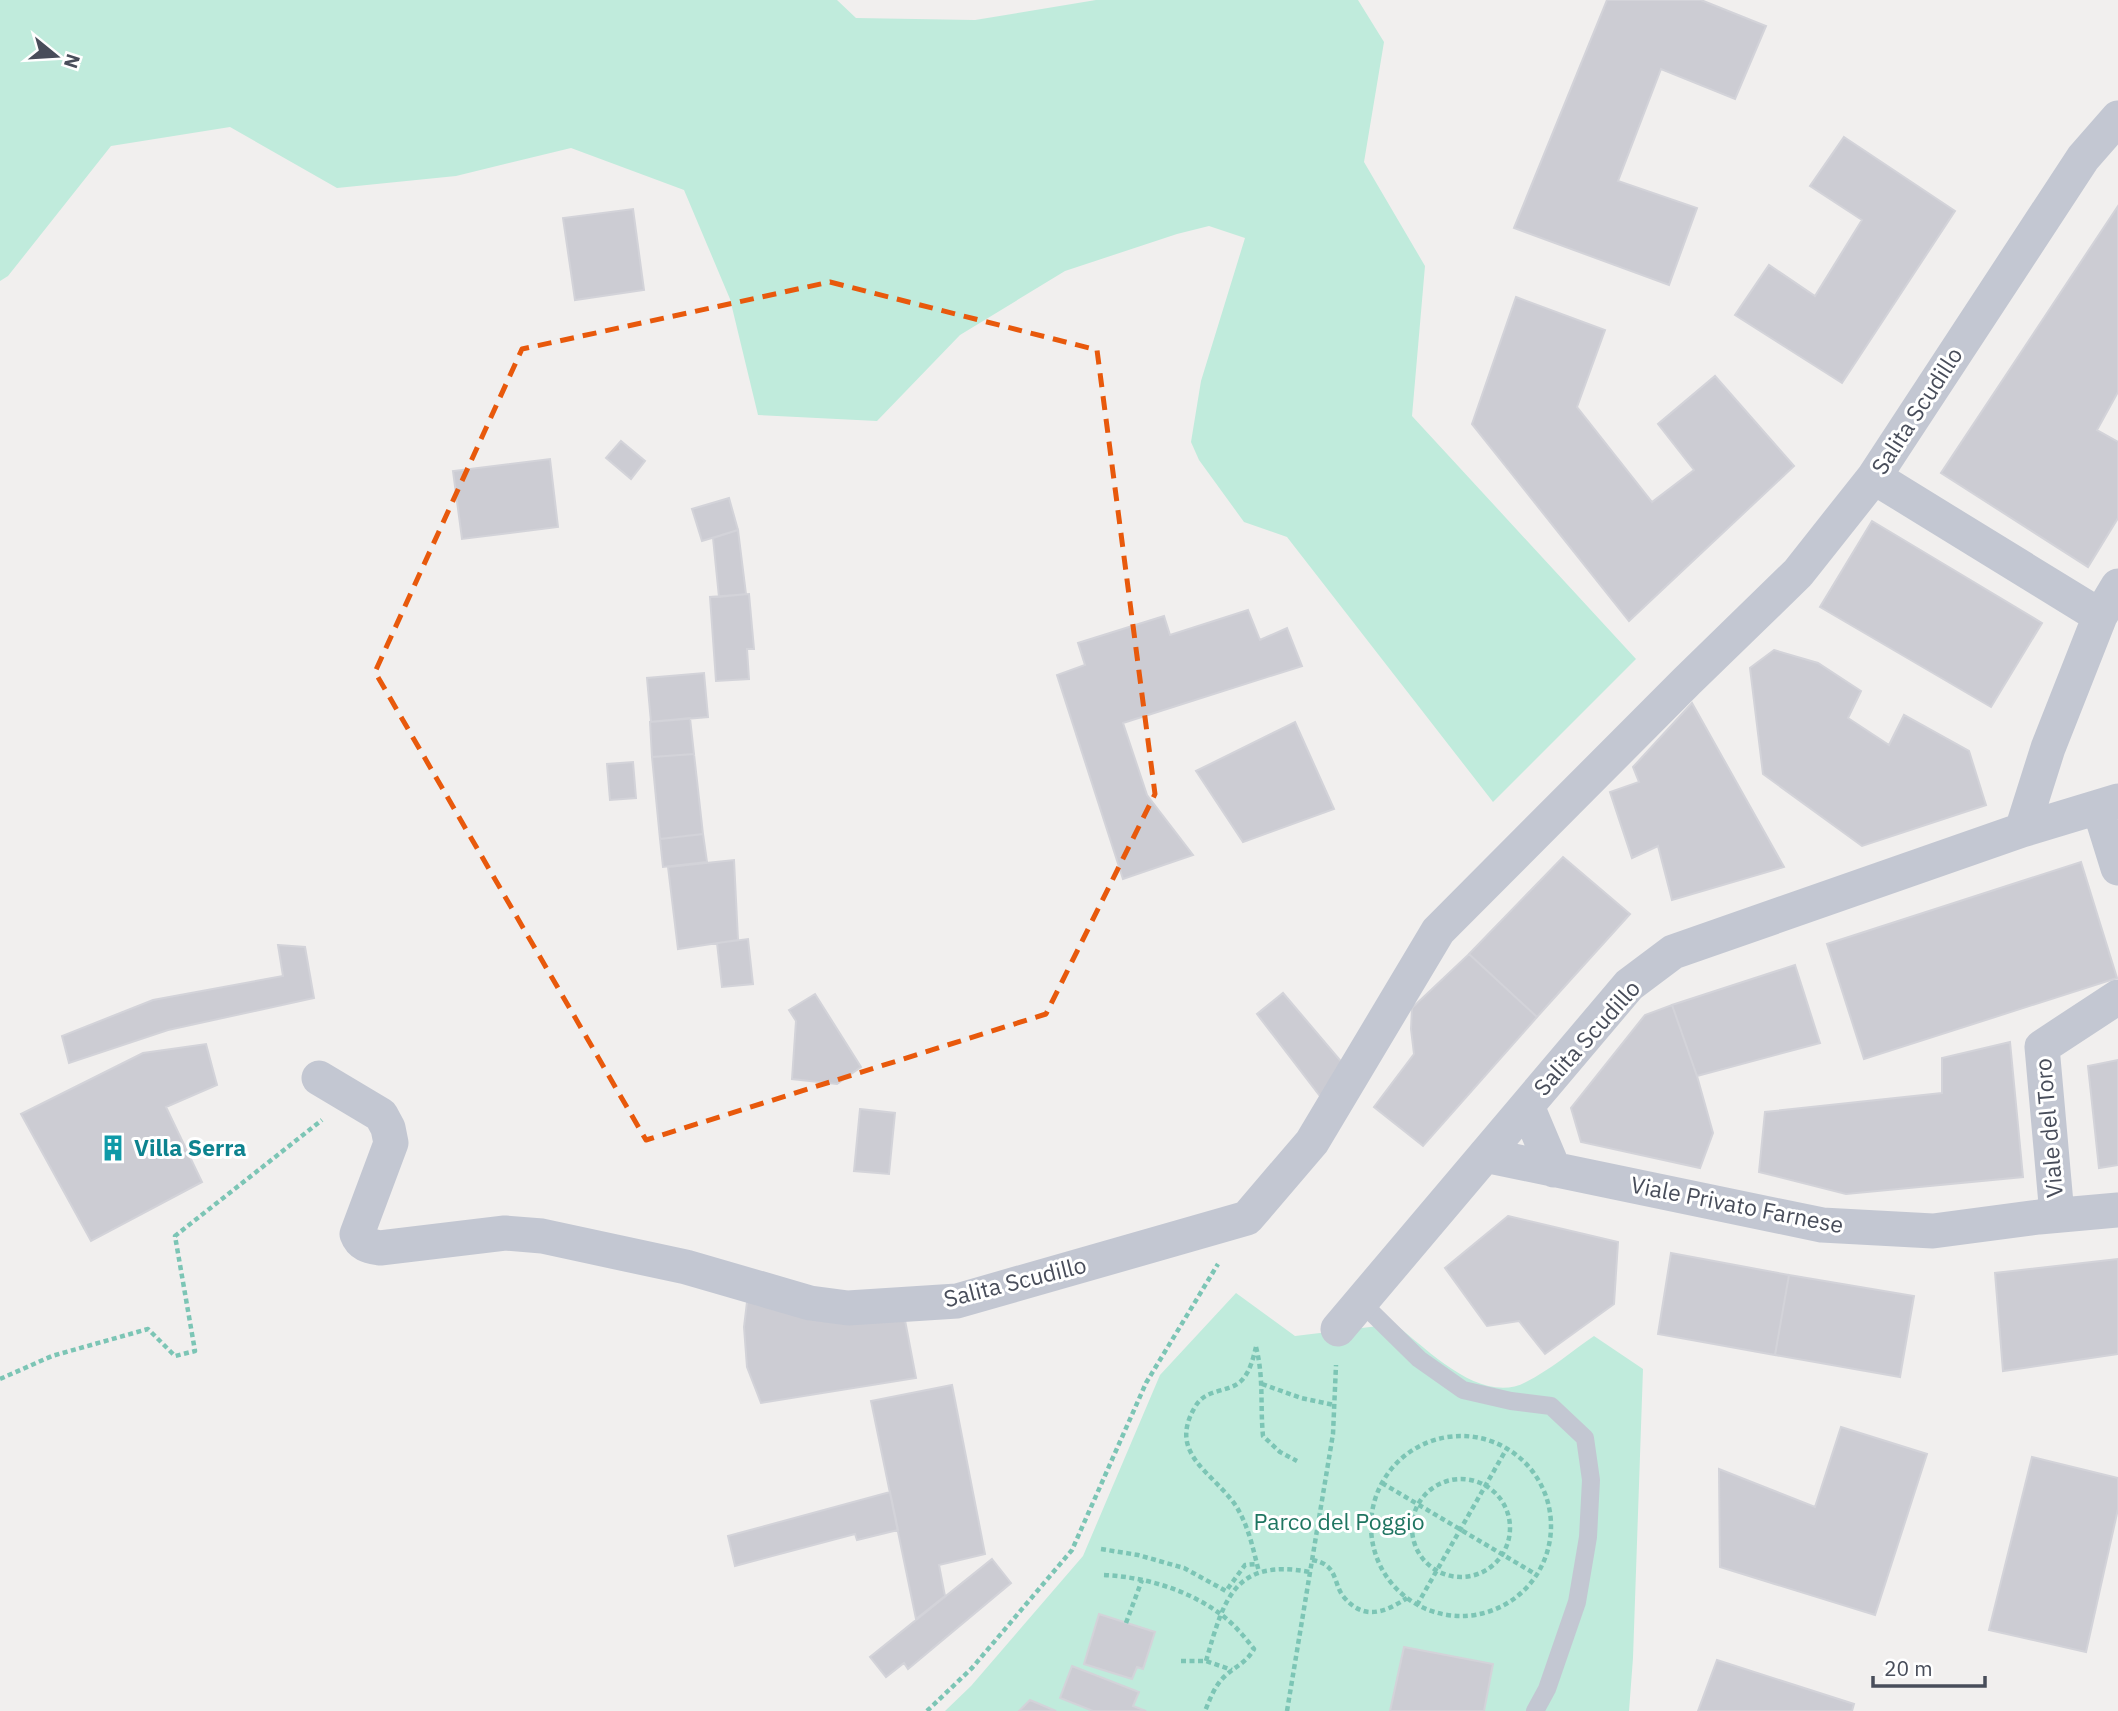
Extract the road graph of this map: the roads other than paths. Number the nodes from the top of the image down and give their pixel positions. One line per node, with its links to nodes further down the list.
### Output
1 (2118, 118): 2 (street, Salita Scudillo)
2 (1874, 477): 4 (street); 9 (street, Salita Scudillo)
3 (2118, 586): 4 (street)
4 (2100, 616): 6 (street)
5 (2108, 804): 6 (street, Salita Scudillo); 7 (street)
6 (2022, 830): 10 (street, Salita Scudillo)
7 (2118, 868)
8 (2118, 997): 14 (street, Viale del Toro)
9 (320, 1078)
10 (1527, 1106): 11 (street, Salita Scudillo); 12 (street)
11 (1485, 1155): 12 (street, Viale Privato Farnese); 15 (street, Salita Scudillo)
12 (1554, 1170): 14 (street, Viale Privato Farnese)
13 (2118, 1210): 14 (street, Viale Privato Farnese)
14 (2057, 1215)
15 (1361, 1303): 16 (street, Salita Scudillo); 17 (lane)
16 (1338, 1329)
17 (1535, 1711)

